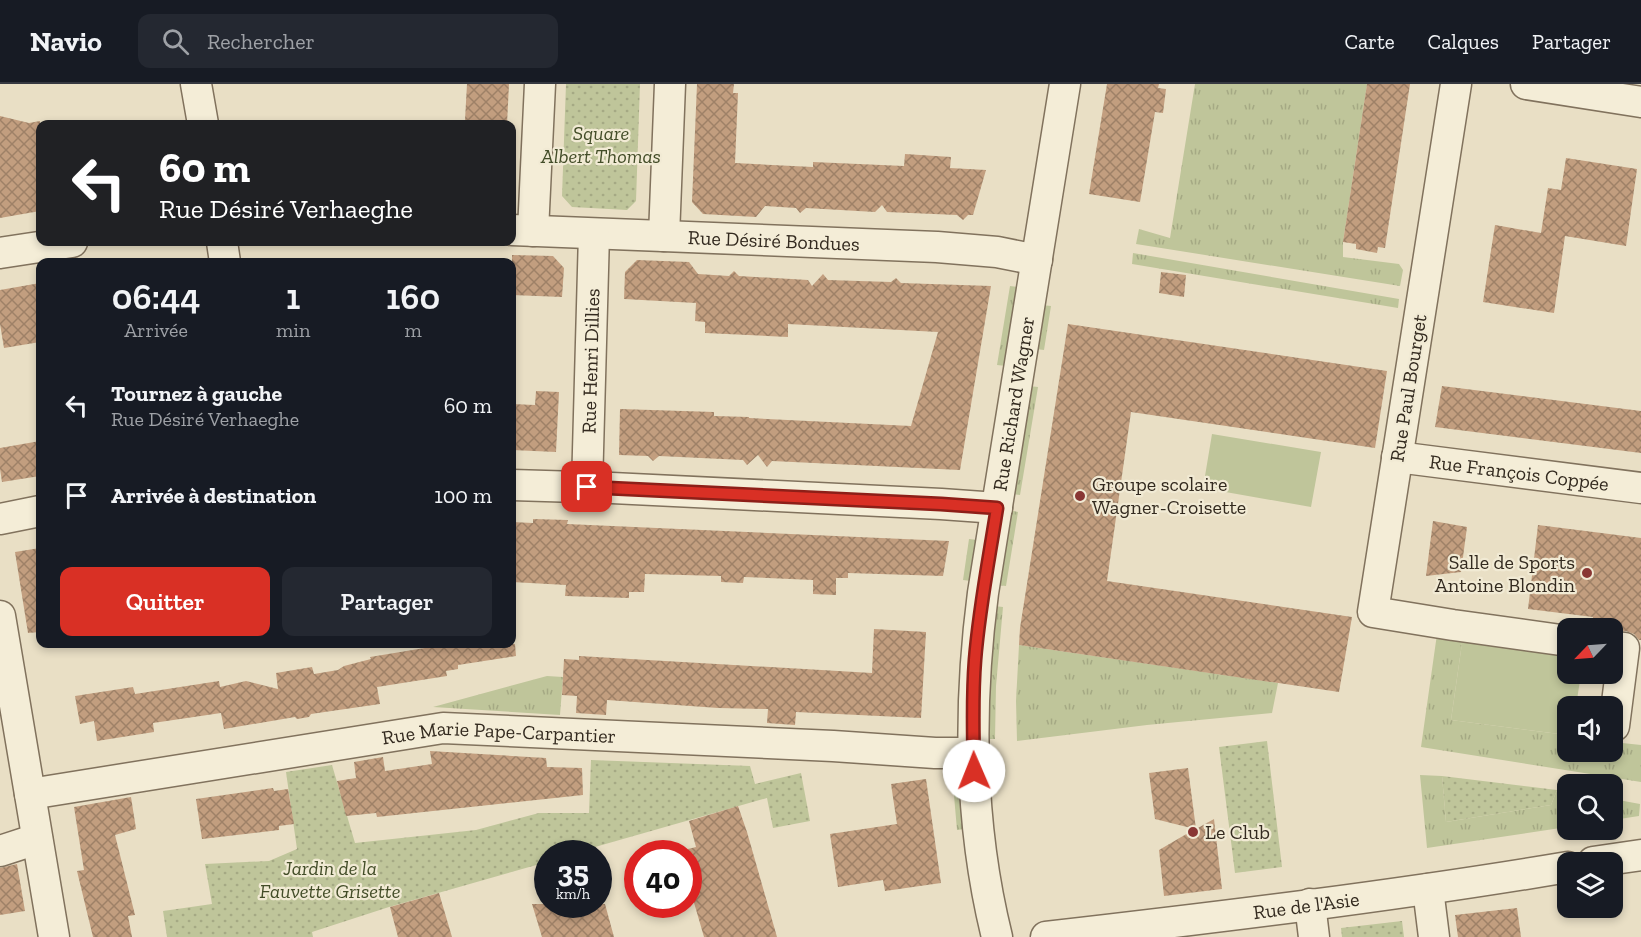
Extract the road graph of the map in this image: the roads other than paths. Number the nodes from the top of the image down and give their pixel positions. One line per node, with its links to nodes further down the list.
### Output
1 (196, 84): 8 (street)
2 (540, 84): 9 (street)
3 (670, 84): 11 (street)
4 (1065, 84): 14 (street, Rue Richard Wagner)
5 (1456, 84): 15 (street, Rue Paul Bourget)
6 (1526, 84): 7 (street)
7 (1641, 102)
8 (202, 120)
9 (522, 231): 10 (street, Rue Désiré Bondues)
10 (594, 234): 11 (street, Rue Désiré Bondues); 17 (street, Rue Henri Dillies)
11 (664, 236): 14 (street, Rue Désiré Bondues)
12 (48, 246): 13 (street)
13 (0, 254)
14 (1037, 260): 19 (street, Rue Richard Wagner)
15 (1397, 457): 18 (street, Rue François Coppée); 23 (street, Rue Paul Bourget)
16 (516, 485): 17 (street)
17 (587, 487): 19 (street)
18 (1641, 488)
19 (997, 508): 24 (street, Rue Richard Wagner)
20 (36, 513): 21 (street)
21 (0, 519)
22 (0, 616): 25 (street)
23 (1557, 639)
24 (973, 753): 25 (street, Rue Marie Pape-Carpantier); 35 (street, Rue Richard Wagner)
25 (30, 794): 26 (street)
26 (37, 838): 27 (street); 34 (street)
27 (0, 851)
28 (1641, 855): 29 (street)
29 (1623, 858)
30 (1557, 869): 31 (street, Rue de l'Asie)
31 (1428, 888): 32 (street, Rue de l'Asie); 38 (street)
32 (1310, 904): 33 (street, Rue de l'Asie); 37 (street)
33 (1149, 931): 36 (street, Rue de l'Asie)
34 (54, 937)
35 (998, 937)
36 (1046, 937)
37 (1314, 937)
38 (1434, 937)

